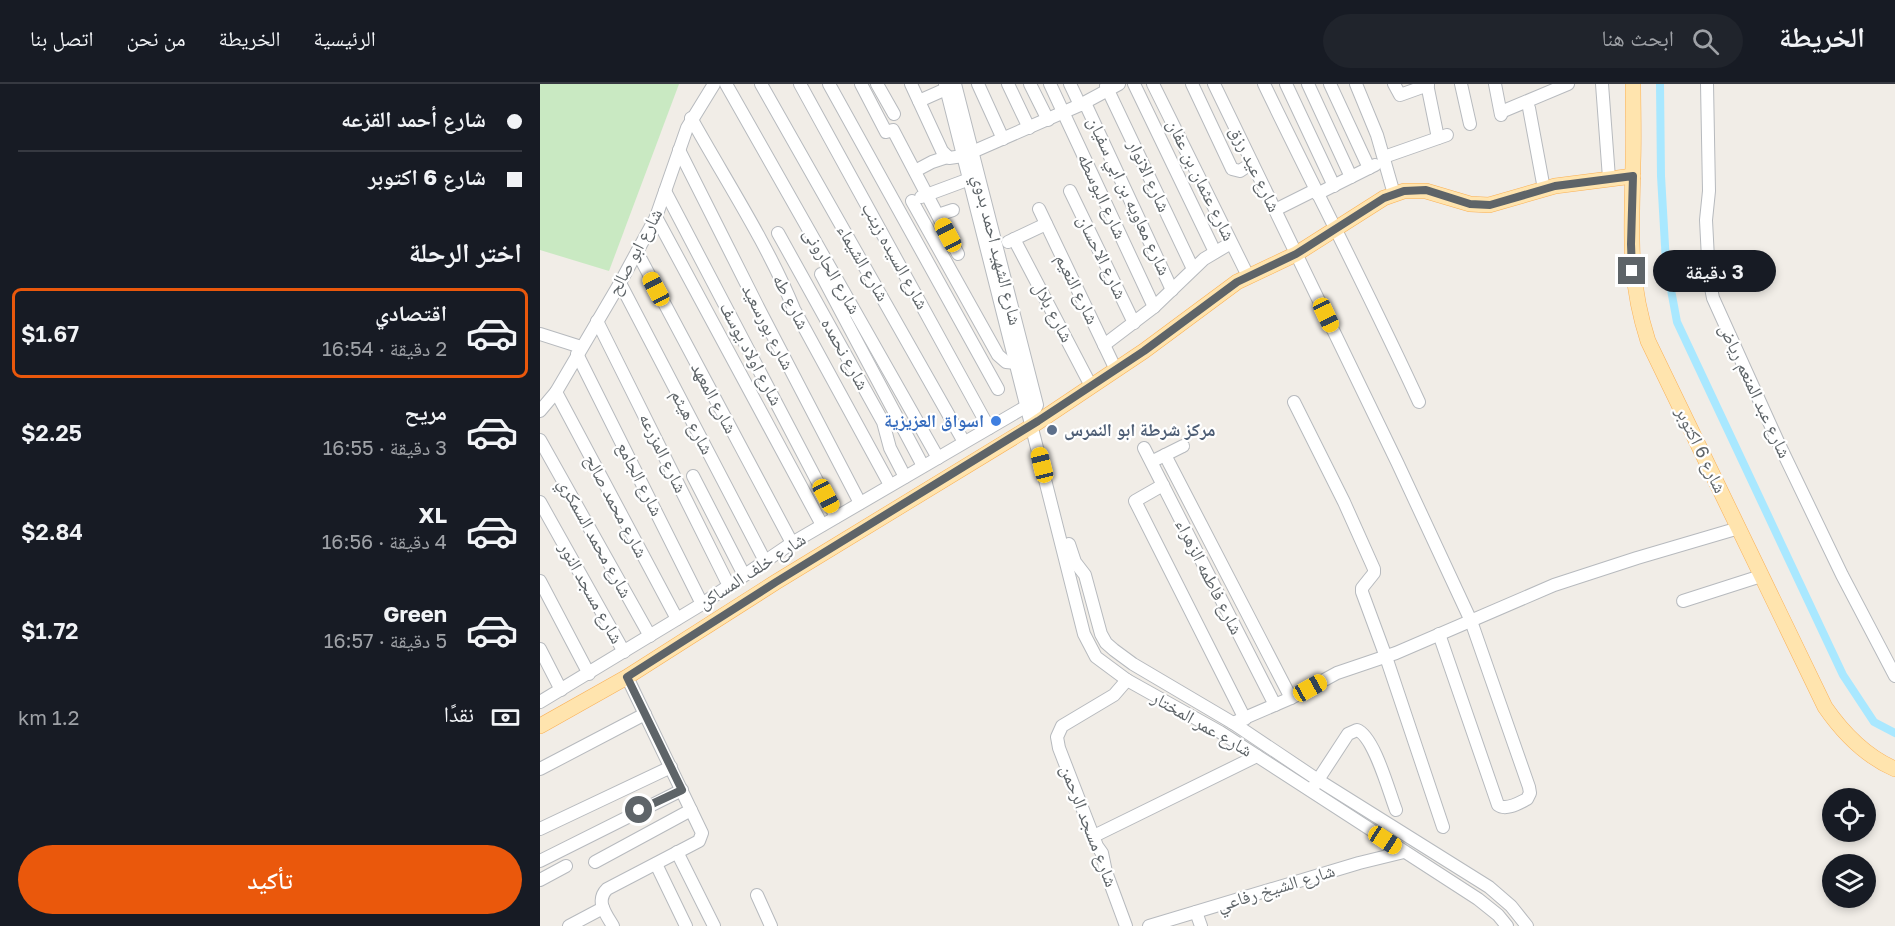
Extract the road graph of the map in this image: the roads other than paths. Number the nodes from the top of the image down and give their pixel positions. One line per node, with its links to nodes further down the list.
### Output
1 (714, 84): 38 (street, شارع ابو صالح)
2 (726, 84): 104 (street, شارع الحارونى)
3 (761, 84): 100 (street, شارع الشيماء)
4 (800, 84): 98 (street, شارع السيده زينب)
5 (829, 84): 62 (street)
6 (861, 84): 49 (street)
7 (877, 84): 37 (street)
8 (911, 84): 33 (street)
9 (978, 84): 42 (street)
10 (1008, 84): 41 (street)
11 (1030, 84): 39 (street)
12 (1050, 84): 36 (street, شارع البوسطه)
13 (1070, 84): 34 (street, شارع معاويه بن ابي سفيان)
14 (1134, 84): 75 (street)
15 (1154, 84): 72 (street, شارع عثمان بن عفان)
16 (1192, 84): 47 (street)
17 (1214, 84): 47 (street, شارع عيد رزق)
18 (1264, 84): 58 (street)
19 (1286, 84): 54 (street)
20 (1308, 84): 52 (street)
21 (1330, 84): 48 (street)
22 (1356, 84): 46 (street)
23 (1394, 84): 30 (street)
24 (1461, 84): 40 (street)
25 (1495, 84): 26 (street)
26 (1568, 84)
27 (1602, 84): 53 (street)
28 (1633, 84): 50 (main road, شارع 6 اكتوبر)
29 (1707, 84): 133 (street, شارع عبد المنعم رياض)
30 (1427, 85): 46 (street)
31 (949, 86): 33 (street); 44 (street, شارع الشهيد احمد بدوي)
32 (1111, 86): 34 (street); 78 (street, شارع الانوار)
33 (919, 101): 45 (street)
34 (1083, 104): 36 (street); 82 (street, شارع معاويه بن ابي سفيان)
35 (1529, 108): 55 (street)
36 (1063, 113): 39 (street); 83 (street, شارع البوسطه)
37 (894, 114)
38 (691, 118): 43 (street, شارع ابو صالح); 109 (street, شارع طه)
39 (1048, 120): 41 (street)
40 (1470, 124)
41 (1029, 128): 42 (street)
42 (1003, 139): 44 (street)
43 (679, 150): 56 (street, شارع ابو صالح); 112 (street, شارع بورسعيد)
44 (968, 154): 45 (street); 51 (street, شارع الشهيد احمد بدوي)
45 (947, 157): 49 (street)
46 (1384, 158): 48 (street); 59 (street)
47 (1252, 163): 65 (street, شارع عيد رزق)
48 (1369, 168): 52 (street)
49 (915, 171): 60 (street)
50 (1633, 176): 53 (main road); 116 (main road, شارع 6 اكتوبر)
51 (974, 177): 60 (street); 73 (street, شارع الشهيد احمد بدوي)
52 (1351, 177): 54 (street)
53 (1609, 178): 55 (main road)
54 (1334, 186): 58 (street)
55 (1544, 189): 59 (main road)
56 (665, 191): 67 (street, شارع ابو صالح); 113 (street, شارع اولاد يوسف)
57 (1070, 191): 85 (street, شارع الاحسان)
58 (1316, 192): 65 (street); 69 (street)
59 (1394, 194): 69 (main road)
60 (927, 195): 61 (street); 66 (street)
61 (912, 201): 62 (street); 89 (street)
62 (898, 208): 92 (street)
63 (1039, 209): 68 (street, شارع النعيم)
64 (953, 210): 66 (street)
65 (1275, 210): 77 (street, شارع عيد رزق)
66 (938, 215): 76 (street)
67 (656, 217): 74 (street, شارع ابو صالح); 115 (street)
68 (1046, 224): 71 (street); 87 (street, شارع النعيم)
69 (1335, 230): 77 (main road); 95 (street)
70 (778, 233): 108 (street, شارع نحمده)
71 (1014, 239): 73 (street); 91 (street, شارع بلال)
72 (1231, 243): 75 (street); 80 (street, شارع عثمان بن عفان)
73 (992, 249): 89 (street, شارع الشهيد احمد بدوي); 97 (street, شارع الشهيد احمد بدوي)
74 (637, 252): 81 (street, شارع ابو صالح); 117 (street, شارع المعهد)
75 (1215, 252): 78 (street)
76 (958, 254)
77 (1296, 254): 80 (main road); 126 (street, شارع عيد رزق)
78 (1193, 269): 82 (street)
79 (821, 274): 106 (street)
80 (1248, 276): 90 (main road)
81 (620, 283): 84 (street, شارع ابو صالح); 118 (street, شارع هيثم)
82 (1172, 290): 83 (street)
83 (1154, 307): 85 (street)
84 (597, 321): 88 (street, شارع ابو صالح); 122 (street, شارع المزرعه)
85 (1134, 323): 87 (street)
86 (540, 334): 88 (street)
87 (1104, 345): 90 (street, شارع النعيم)
88 (579, 350): 93 (street, شارع ابو صالح); 124 (street, شارع الجامع)
89 (1016, 363): 97 (street, شارع الشهيد احمد بدوي)
90 (1116, 370): 91 (main road)
91 (1091, 386): 97 (main road)
92 (998, 389)
93 (556, 392): 96 (street, شارع ابو صالح); 125 (street, شارع محمد صالح)
94 (1294, 402): 131 (street)
95 (1419, 402)
96 (540, 411)
97 (1029, 414): 98 (street, شارع خلف المساكن); 114 (street, شارع عمر المختار); 134 (main road)
98 (989, 428): 100 (street, شارع خلف المساكن)
99 (540, 440): 128 (street, شارع محمد السمكري)
100 (964, 442): 104 (street, شارع خلف المساكن)
101 (1183, 446): 103 (street)
102 (1144, 448): 105 (street, شارع فاطمه الزهراء)
103 (1165, 455): 105 (street); 137 (street)
104 (938, 458): 106 (street, شارع خلف المساكن)
105 (1151, 462): 110 (street, شارع فاطمه الزهراء)
106 (923, 466): 108 (street, شارع خلف المساكن)
107 (693, 476): 119 (street)
108 (905, 477): 109 (street, شارع خلف المساكن)
109 (890, 485): 112 (street, شارع خلف المساكن)
110 (1163, 485): 139 (street, شارع فاطمه الزهراء); 141 (street)
111 (540, 502): 130 (street, شارع مسجد النور)
112 (860, 503): 113 (street, شارع خلف المساكن)
113 (836, 516): 115 (street, شارع خلف المساكن)
114 (1057, 524): 135 (street, شارع عمر المختار); 141 (street)
115 (822, 525): 117 (street, شارع خلف المساكن)
116 (1739, 528): 120 (main road, شارع 6 اكتوبر); 126 (street)
117 (792, 543): 118 (street, شارع خلف المساكن)
118 (765, 561): 119 (street, شارع خلف المساكن)
119 (744, 575): 122 (street, شارع خلف المساكن)
120 (1761, 576): 123 (street); 147 (main road, شارع 6 اكتوبر)
121 (540, 581): 132 (street)
122 (729, 585): 124 (street, شارع خلف المساكن)
123 (1683, 601)
124 (702, 604): 125 (street, شارع خلف المساكن)
125 (677, 619): 128 (street, شارع خلف المساكن)
126 (1471, 621): 127 (street); 127 (street, شارع عيد رزق)
127 (1439, 634): 131 (street)
128 (650, 636): 130 (street, شارع خلف المساكن)
129 (540, 649): 136 (street)
130 (624, 652): 132 (street, شارع خلف المساكن)
131 (1386, 657): 137 (street); 152 (street)
132 (589, 674): 136 (street, شارع خلف المساكن)
133 (1895, 676)
134 (627, 677): 140 (street); 142 (main road)
135 (1127, 680): 141 (street, شارع عمر المختار); 154 (street, شارع مسجد الرحمن)
136 (561, 690): 138 (street, شارع خلف المساكن)
137 (1291, 698): 139 (street)
138 (540, 702)
139 (1275, 705): 141 (street)
140 (645, 714): 145 (street); 146 (street)
141 (1229, 724): 143 (street, شارع عمر المختار); 144 (street)
142 (540, 726)
143 (1257, 756): 144 (street, شارع عمر المختار); 154 (street)
144 (1284, 766): 148 (street, شارع عمر المختار)
145 (671, 768): 149 (street); 153 (street)
146 (540, 769)
147 (1895, 769)
148 (1314, 786): 151 (street); 156 (street, شارع عمر المختار); 161 (street)
149 (682, 790): 150 (street); 157 (street)
150 (691, 810): 155 (street); 158 (street)
151 (1396, 810)
152 (1443, 826)
153 (540, 828)
154 (1094, 836): 171 (street, شارع مسجد الرحمن)
155 (677, 852): 159 (street); 169 (street)
156 (1404, 852): 161 (street, شارع عمر المختار); 165 (street, شارع الشيخ رفاعي)
157 (540, 861)
158 (595, 862)
159 (656, 864): 164 (street); 168 (street)
160 (566, 866): 162 (street)
161 (1451, 872): 174 (street, شارع عمر المختار); 175 (street)
162 (540, 880)
163 (757, 895): 170 (street)
164 (603, 908): 166 (street); 167 (street)
165 (1196, 912): 172 (street, شارع الشيخ رفاعي); 173 (street)
166 (574, 925)
167 (613, 926)
168 (686, 926)
169 (714, 926)
170 (771, 926)
171 (1126, 926)
172 (1149, 926)
173 (1201, 926)
174 (1507, 926)
175 (1527, 926)

